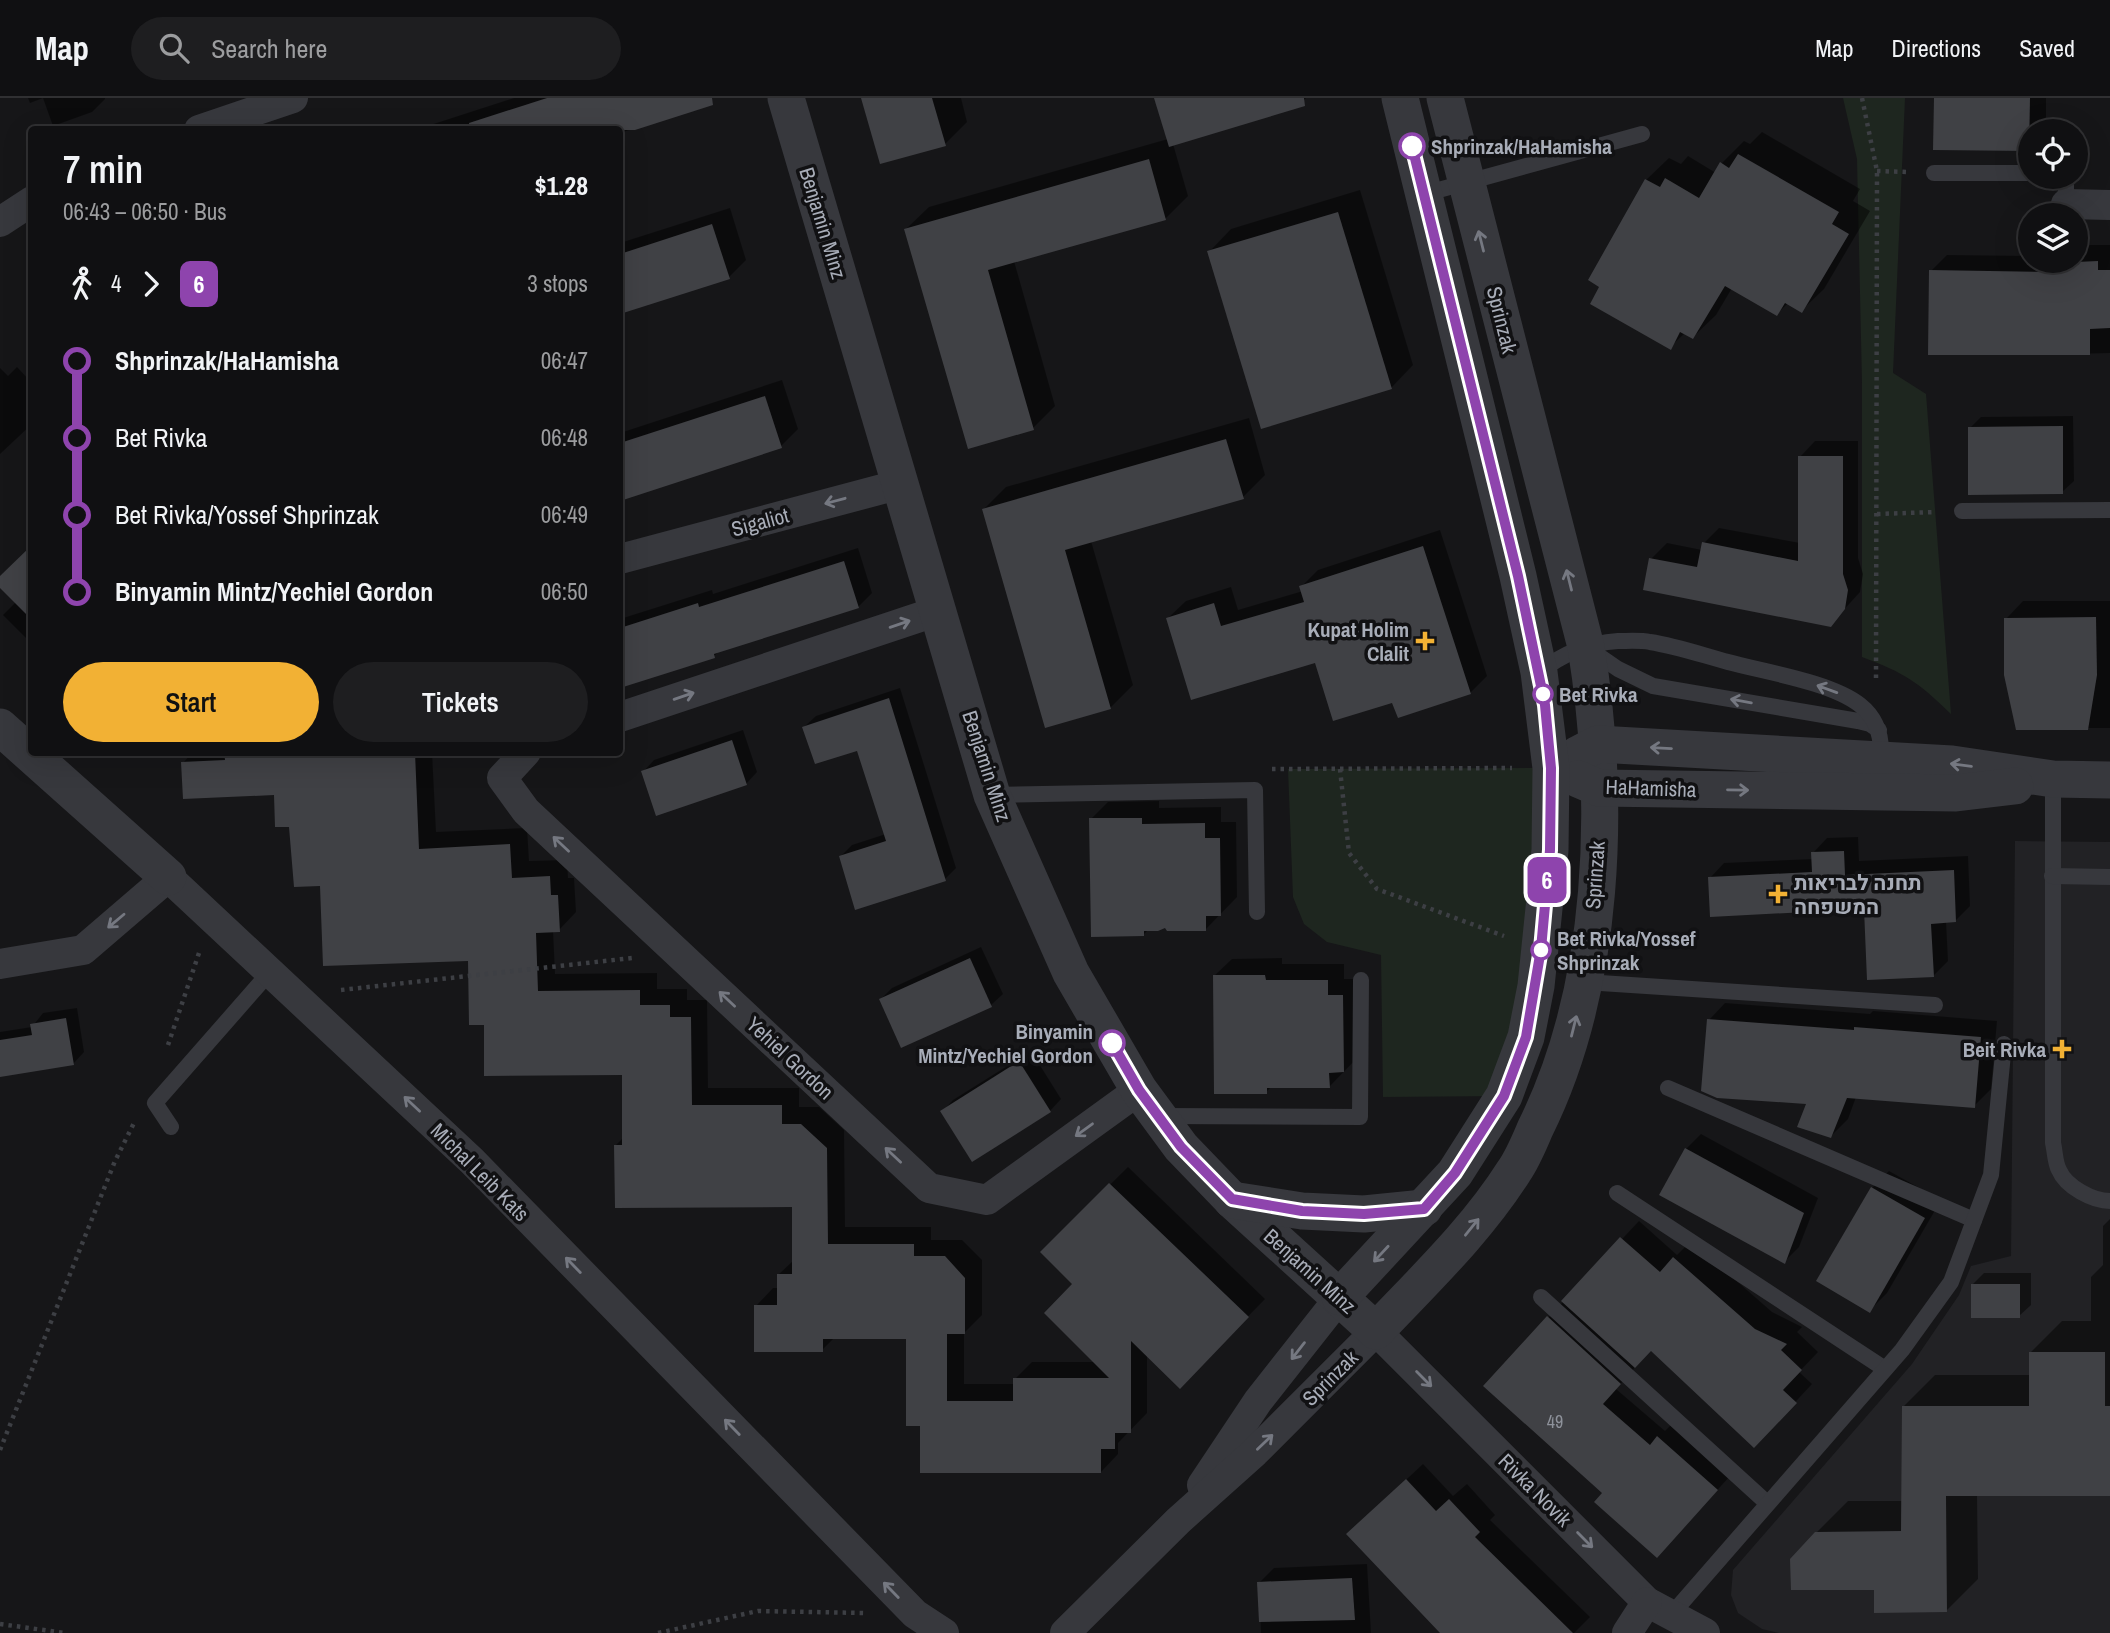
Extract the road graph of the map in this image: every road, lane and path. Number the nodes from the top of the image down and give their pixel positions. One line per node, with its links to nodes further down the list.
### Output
1 (293, 98): 6 (street)
2 (786, 98): 16 (street, Benjamin Minz)
3 (1400, 98): 12 (street, Sprinzak)
4 (1445, 98): 10 (street, Sprinzak)
5 (1862, 98): 19 (path)
6 (211, 126)
7 (1642, 134): 10 (lane)
8 (1934, 173): 9 (lane)
9 (2018, 173)
10 (1466, 182): 12 (lane); 22 (street, Sprinzak, one-way to 10)
11 (2066, 190): 14 (street)
12 (1424, 194): 23 (street, Sprinzak)
13 (28, 204): 15 (street)
14 (2110, 205)
15 (0, 222)
16 (901, 484): 20 (street, Sigaliot, one-way to 20); 21 (street, Benjamin Minz)
17 (2110, 510): 18 (lane)
18 (1962, 511): 19 (path)
19 (1877, 514): 28 (path)
20 (623, 558)
21 (938, 611): 24 (street, one-way to 21); 36 (street, Benjamin Minz)
22 (1586, 646): 23 (lane); 27 (street, Sprinzak); 28 (lane, one-way to 22); 28 (lane, one-way to 22)
23 (1539, 672): 31 (street, Sprinzak)
24 (623, 717)
25 (14, 731): 26 (street, Michal Leib Kats)
26 (28, 744)
27 (1598, 744): 28 (street, HaHamisha, one-way to 27); 31 (street, HaHamisha); 35 (street, Sprinzak)
28 (1878, 752): 33 (street, HaHamisha); 35 (street, HaHamisha, one-way to 28)
29 (40, 756): 38 (street, Michal Leib Kats)
30 (522, 756): 43 (street, Yehiel Gordon, one-way to 30)
31 (1551, 768): 35 (street, HaHamisha); 42 (street, Sprinzak)
32 (1340, 769): 42 (path)
33 (2053, 779): 34 (street, HaHamisha); 37 (lane)
34 (2110, 780)
35 (1599, 788): 47 (street, Sprinzak)
36 (992, 795): 40 (lane); 53 (street, Benjamin Minz)
37 (2052, 876): 39 (lane); 58 (lane)
38 (168, 877): 41 (street, Michal Leib Kats); 44 (street, one-way to 44)
39 (2110, 877)
40 (1257, 912)
41 (211, 916): 45 (street, Michal Leib Kats); 51 (path)
42 (1541, 949): 59 (street, Sprinzak)
43 (678, 953): 48 (path); 53 (street, Yehiel Gordon, one-way to 43)
44 (0, 964)
45 (270, 972): 48 (street, Michal Leib Kats); 55 (lane)
46 (1361, 980): 53 (lane)
47 (1585, 982): 49 (lane); 63 (street, Sprinzak, one-way to 47)
48 (295, 995): 69 (street, Michal Leib Kats, one-way to 48)
49 (1935, 1005)
50 (2004, 1044): 60 (lane)
51 (166, 1052)
52 (1668, 1088): 60 (lane)
53 (1149, 1103): 57 (street, Benjamin Minz)
54 (139, 1113): 65 (path)
55 (171, 1127)
56 (1617, 1193): 64 (lane)
57 (1232, 1199): 59 (street); 61 (street, Benjamin Minz)
58 (2110, 1201)
59 (1424, 1209): 61 (street, Sprinzak, one-way to 61)
60 (1974, 1220): 64 (lane)
61 (1340, 1297): 63 (street, Benjamin Minz); 67 (street, Sprinzak, one-way to 67)
62 (1541, 1297): 66 (lane)
63 (1376, 1331): 67 (street, Sprinzak, one-way to 63); 68 (street, Rivka Novik, one-way to 68)
64 (1885, 1369): 66 (lane)
65 (0, 1450)
66 (1767, 1503): 68 (lane)
67 (1178, 1521): 74 (street, Sprinzak)
68 (1659, 1608): 75 (street); 76 (street, Rivka Novik)
69 (915, 1614): 72 (path); 73 (street, Michal Leib Kats)
70 (0, 1624): 71 (path)
71 (65, 1633)
72 (659, 1633)
73 (944, 1633)
74 (1065, 1633)
75 (1627, 1633)
76 (1705, 1633)

